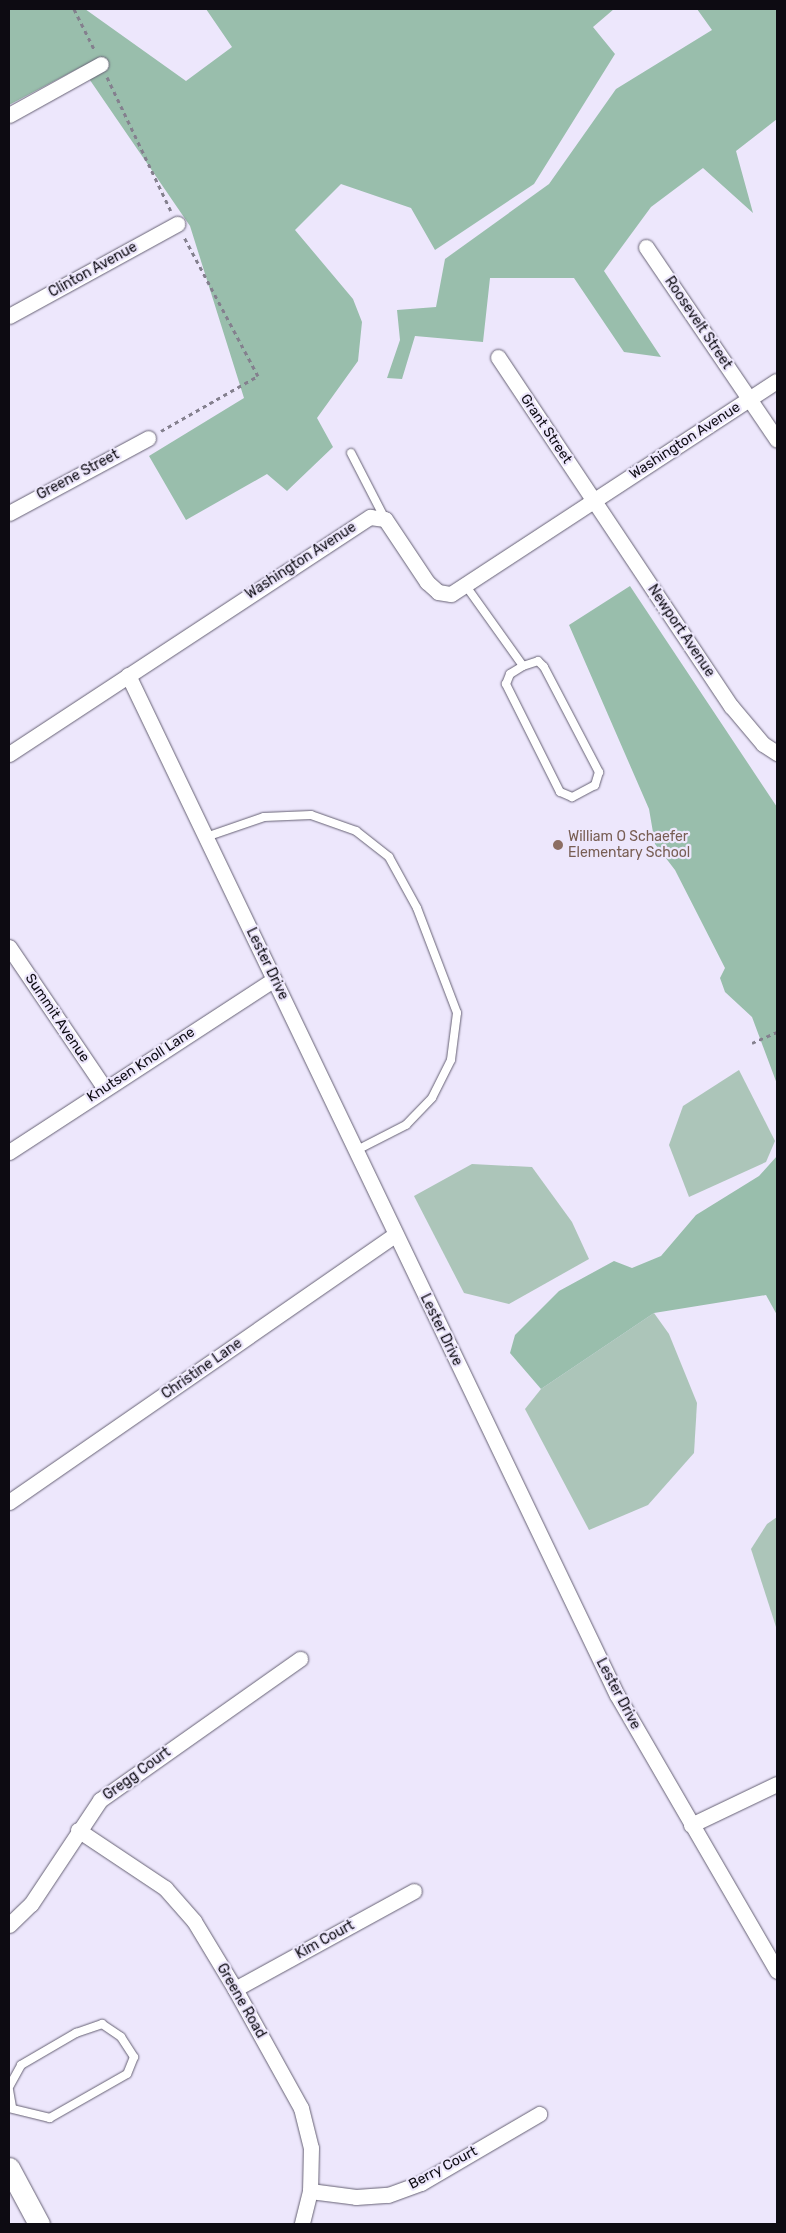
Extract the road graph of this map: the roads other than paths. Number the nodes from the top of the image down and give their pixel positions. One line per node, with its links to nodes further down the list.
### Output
1 (102, 64): 2 (street)
2 (9, 115)
3 (178, 224): 5 (street, Clinton Avenue)
4 (646, 247): 8 (street, Roosevelt Street)
5 (9, 316)
6 (498, 357): 12 (street, Grant Street)
7 (777, 381): 8 (street, Washington Avenue)
8 (750, 399): 10 (street, Roosevelt Street); 12 (street, Washington Avenue)
9 (148, 438): 13 (street, Greene Street)
10 (777, 440)
11 (351, 453): 14 (lane)
12 (594, 500): 15 (street, Washington Avenue); 18 (street, Newport Avenue)
13 (9, 513)
14 (385, 519): 15 (street, Washington Avenue); 17 (street, Washington Avenue)
15 (466, 586): 16 (lane)
16 (523, 666): 16 (lane)
17 (128, 676): 19 (street, Washington Avenue); 20 (street, Lester Drive)
18 (777, 753)
19 (9, 754)
20 (206, 837): 22 (street, Lester Drive); 24 (lane)
21 (9, 947): 23 (street, Summit Avenue)
22 (274, 979): 23 (street, Knutsen Knoll Lane); 24 (street, Lester Drive)
23 (105, 1089): 25 (street, Knutsen Knoll Lane)
24 (356, 1151): 26 (street, Lester Drive)
25 (9, 1152)
26 (395, 1235): 27 (street, Christine Lane); 30 (street, Lester Drive)
27 (9, 1502)
28 (300, 1659): 31 (street, Gregg Court)
29 (777, 1784): 30 (street)
30 (691, 1825): 34 (street, Lester Drive)
31 (78, 1830): 33 (street, Gregg Court); 35 (street, Greene Road)
32 (414, 1891): 35 (street, Kim Court)
33 (9, 1925)
34 (777, 1971)
35 (235, 1989): 40 (street, Greene Road)
36 (9, 2088): 37 (lane); 37 (lane)
37 (10, 2108)
38 (539, 2114): 40 (street, Berry Court)
39 (9, 2168): 41 (street)
40 (310, 2190): 42 (street, Greene Road)
41 (40, 2224)
42 (302, 2224)

